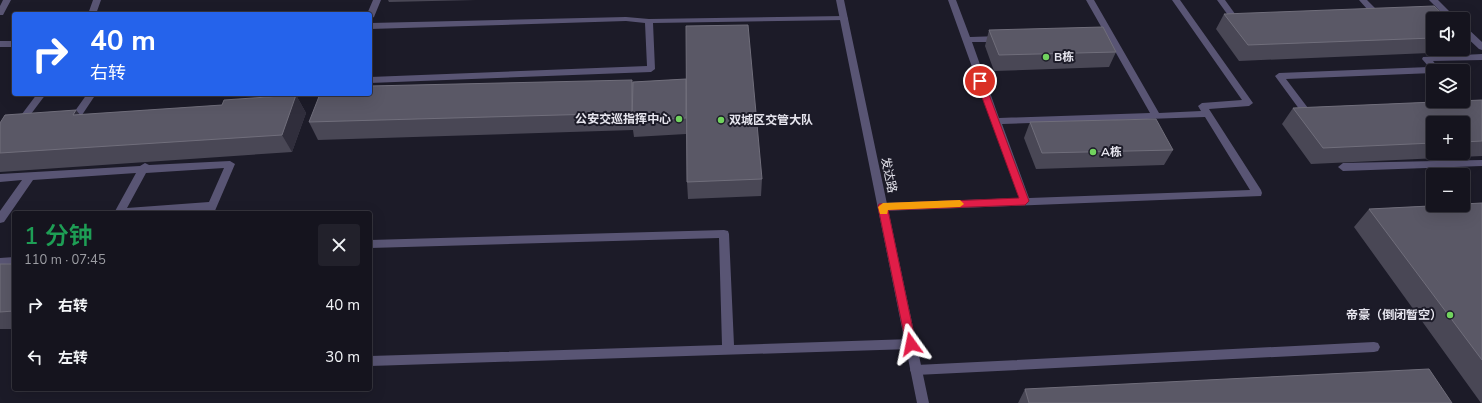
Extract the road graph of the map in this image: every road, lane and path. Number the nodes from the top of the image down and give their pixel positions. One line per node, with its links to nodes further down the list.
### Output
1 (7, 0): 14 (street)
2 (97, 0): 11 (street)
3 (377, 0): 12 (street)
4 (840, 0): 16 (street, 发达路)
5 (952, 0): 22 (street)
6 (1090, 0): 34 (street)
7 (1176, 0): 32 (street)
8 (1221, 0): 17 (street)
9 (1363, 0): 15 (street)
10 (1433, 0): 13 (street)
11 (93, 12)
12 (372, 12)
13 (1445, 12)
14 (0, 13)
15 (1378, 16)
16 (844, 18): 18 (street); 45 (street, 发达路)
17 (1252, 20)
18 (649, 21): 19 (street); 29 (street)
19 (372, 26)
20 (1470, 36): 25 (street)
21 (1006, 39): 22 (street)
22 (966, 40): 36 (street)
23 (0, 44): 24 (street)
24 (12, 44)
25 (1482, 47)
26 (1482, 57): 27 (street)
27 (1431, 64)
28 (1426, 70): 33 (street)
29 (372, 80)
30 (40, 96): 37 (street)
31 (91, 96): 35 (street)
32 (1208, 114): 34 (street); 44 (street)
33 (1324, 114)
34 (1156, 116): 36 (street)
35 (88, 120)
36 (995, 121): 44 (street)
37 (14, 131)
38 (150, 156): 41 (street)
39 (1482, 163): 40 (street)
40 (1342, 168)
41 (143, 169): 42 (street); 46 (street); 47 (street)
42 (30, 176): 43 (street); 49 (street)
43 (0, 178)
44 (1025, 201): 45 (street)
45 (883, 207): 53 (street, 发达路)
46 (211, 210): 48 (street)
47 (120, 211)
48 (180, 211)
49 (0, 219)
50 (372, 244): 55 (street)
51 (12, 261): 52 (street)
52 (0, 262)
53 (911, 344): 55 (street); 57 (street, 发达路)
54 (1374, 347): 57 (street)
55 (728, 350): 56 (street)
56 (372, 361)
57 (916, 370): 58 (street, 发达路)
58 (923, 403)

